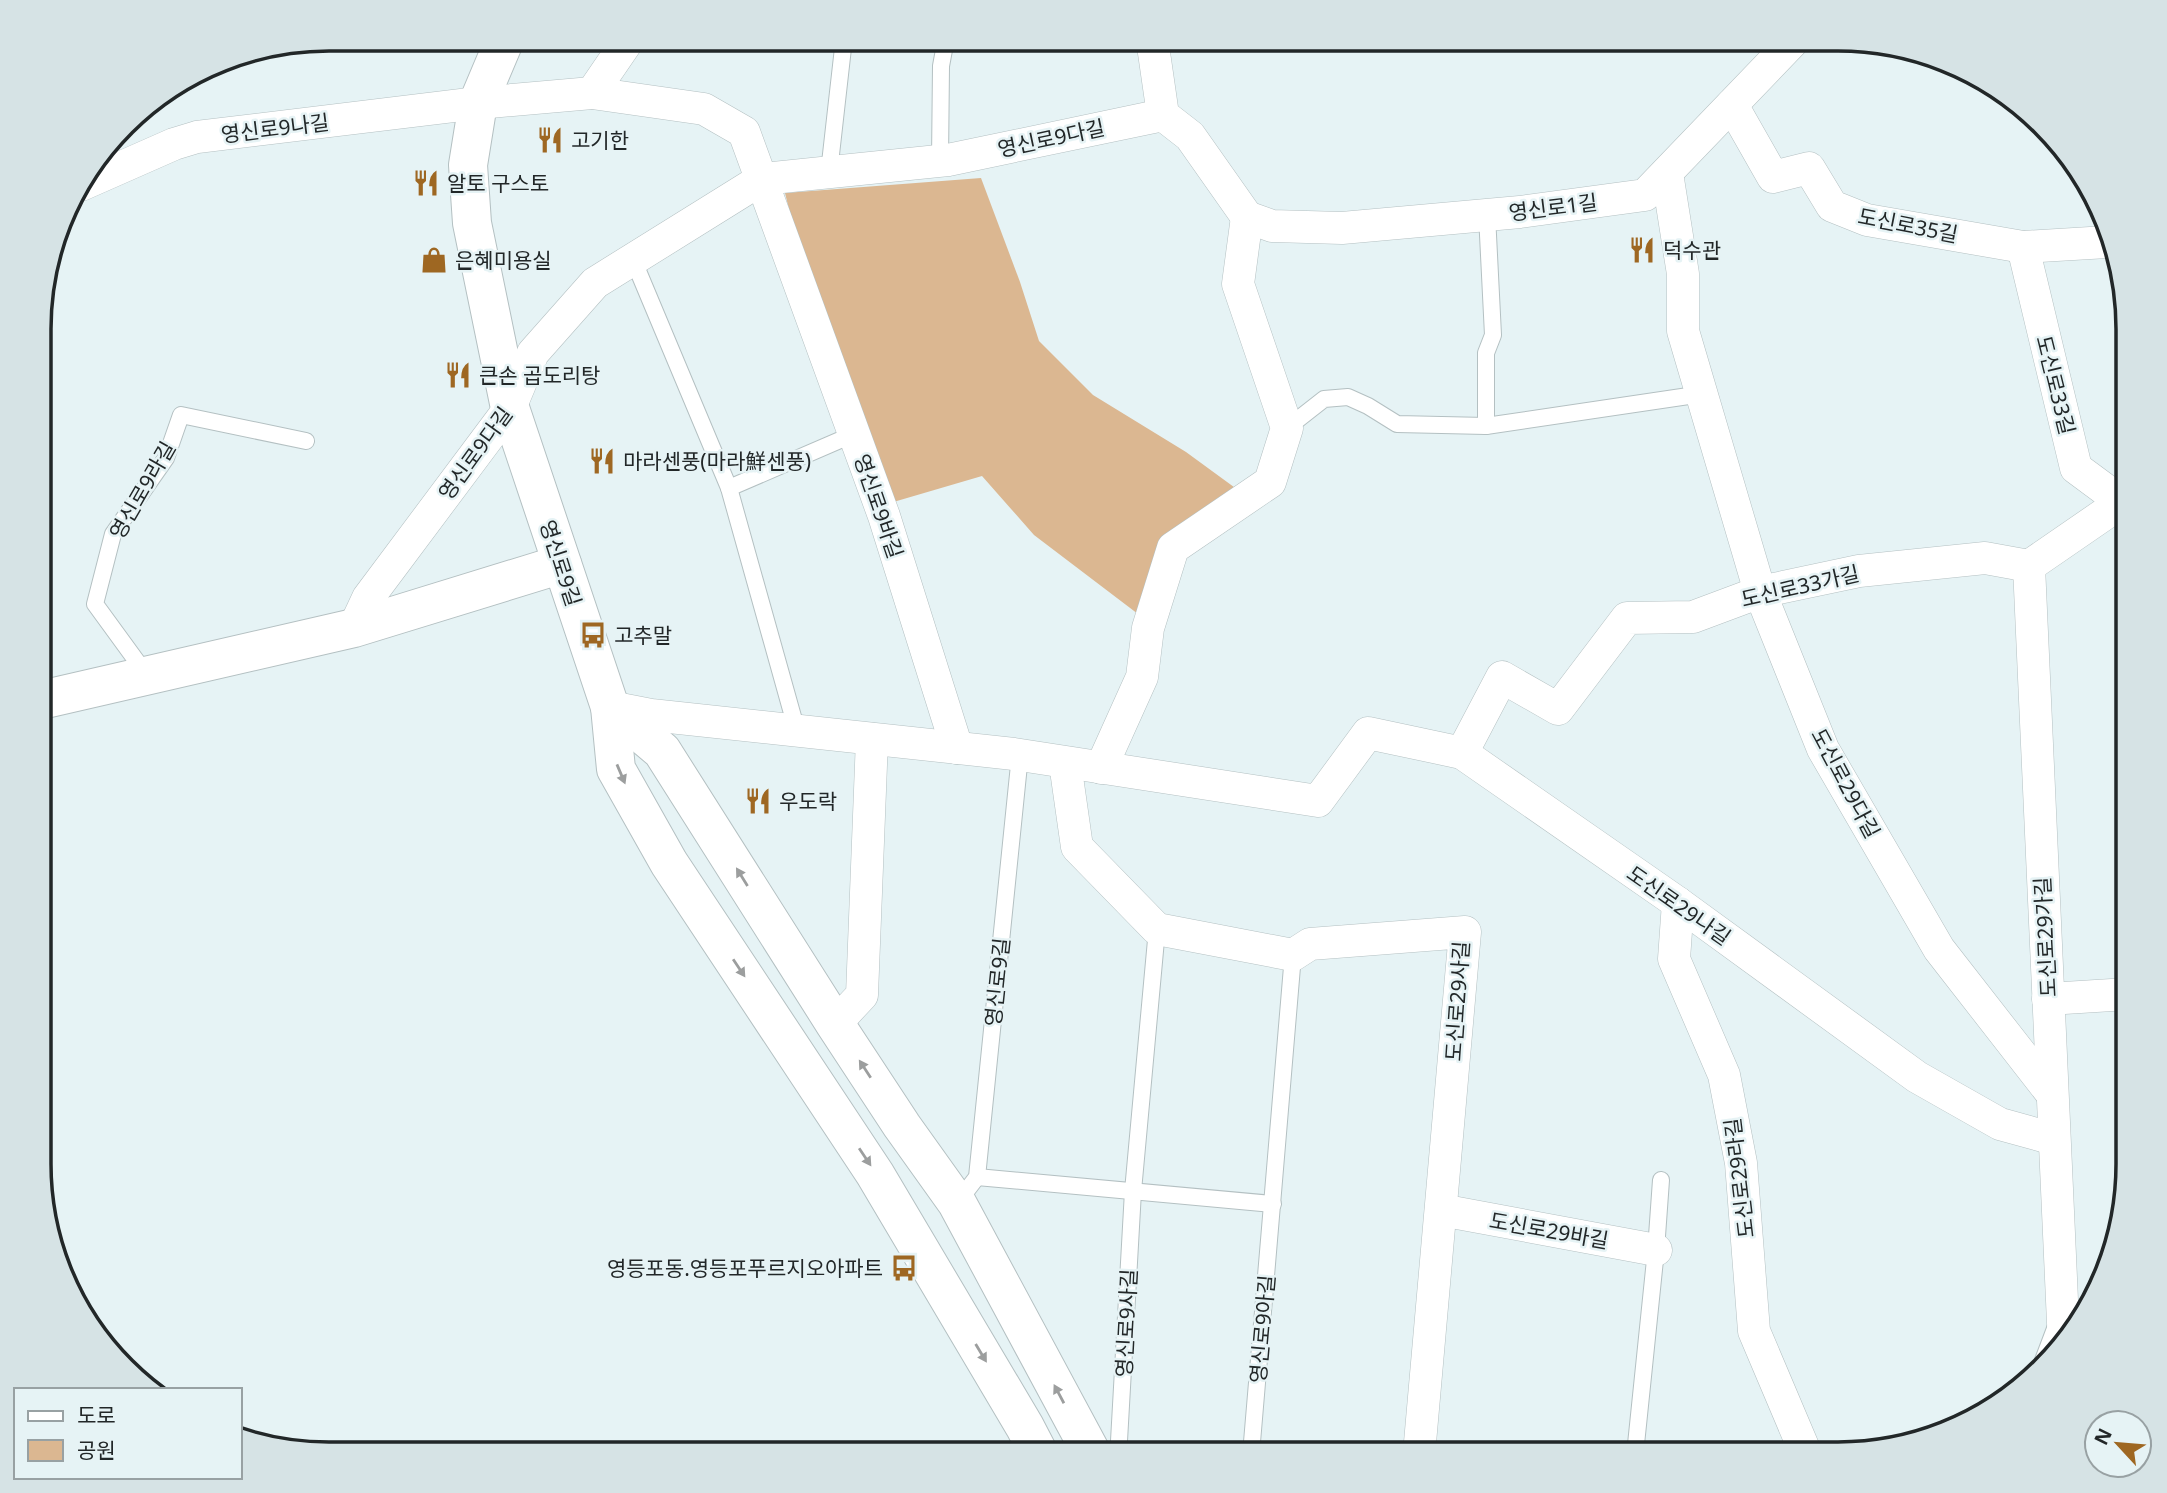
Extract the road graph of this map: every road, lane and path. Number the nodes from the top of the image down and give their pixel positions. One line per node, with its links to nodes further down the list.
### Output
1 (500, 51): 8 (street, 영신로9길)
2 (621, 51): 7 (street)
3 (843, 51): 12 (lane)
4 (943, 51): 11 (lane)
5 (1154, 51): 10 (street)
6 (1784, 51): 9 (street, 영신로1길)
7 (592, 93): 8 (street, 영신로9나길); 15 (street)
8 (478, 103): 14 (street, 영신로9나길); 22 (street, 영신로9길)
9 (1732, 105): 13 (street, 영신로1길); 19 (street, 도신로35길)
10 (1163, 115): 11 (street, 영신로9다길); 17 (street)
11 (940, 160): 12 (street, 영신로9다길)
12 (829, 172): 15 (street, 영신로9다길)
13 (1667, 173): 16 (street, 영신로1길); 21 (street, 도신로29다길)
14 (95, 178)
15 (762, 179): 20 (street, 영신로9다길); 25 (street)
16 (1488, 215): 17 (street, 영신로1길); 23 (lane)
17 (1247, 217): 24 (street)
18 (2102, 242): 19 (street, 도신로35길)
19 (2023, 247): 28 (street, 도신로33길)
20 (633, 259): 22 (street, 영신로9다길); 27 (lane)
21 (1702, 394): 23 (lane); 32 (street, 도신로29다길)
22 (510, 408): 30 (street, 영신로9길); 33 (street, 영신로9다길)
23 (1486, 426): 24 (lane)
24 (1287, 428): 43 (street)
25 (854, 434): 27 (lane, 영신로9바길); 39 (street, 영신로9바길)
26 (306, 441): 34 (lane, 영신로9라길)
27 (729, 488): 37 (lane)
28 (2116, 496)
29 (2116, 508): 31 (street, 도신로33길)
30 (562, 564): 33 (street); 36 (street, 영신로9길)
31 (2029, 566): 32 (street, 도신로33가길); 48 (street, 도신로29가길)
32 (1760, 592): 40 (street, 도신로33가길); 50 (street, 도신로29다길)
33 (354, 628): 34 (street)
34 (147, 676): 35 (street)
35 (51, 698)
36 (610, 707): 37 (street); 49 (street, one-way to 36); 61 (street, 영신로9길, one-way to 61)
37 (797, 731): 38 (street)
38 (872, 739): 39 (street); 49 (street)
39 (957, 748): 41 (street)
40 (1462, 752): 43 (street, 도신로29나길); 44 (street, 도신로29나길)
41 (1020, 755): 42 (street); 53 (lane, 영신로9길)
42 (1065, 763): 43 (street); 45 (street)
43 (1101, 768)
44 (1678, 903): 51 (street, 도신로29나길); 67 (street, 도신로29라길)
45 (1157, 929): 46 (street); 54 (lane, 영신로9사길)
46 (1293, 955): 55 (lane, 영신로9아길); 56 (street, 도신로29사길)
47 (2116, 995): 48 (street)
48 (2048, 999): 50 (street, 도신로29가길)
49 (835, 1024): 53 (street, one-way to 49)
50 (2052, 1094): 51 (street, 도신로29가길)
51 (2054, 1139): 58 (street, 도신로29가길)
52 (1661, 1180): 57 (lane)
53 (967, 1190): 54 (lane); 62 (street, one-way to 53)
54 (1133, 1191): 55 (lane); 63 (lane, 영신로9사길)
55 (1273, 1203): 64 (lane, 영신로9아길)
56 (1441, 1210): 57 (street, 도신로29바길); 65 (street, 도신로29사길)
57 (1656, 1250): 66 (lane)
58 (2062, 1308): 59 (street, 도신로29가길); 60 (lane, 도신로29가길)
59 (2063, 1327)
60 (2048, 1345)
61 (1032, 1442)
62 (1086, 1442)
63 (1119, 1442)
64 (1252, 1442)
65 (1420, 1442)
66 (1636, 1442)
67 (1800, 1442)

